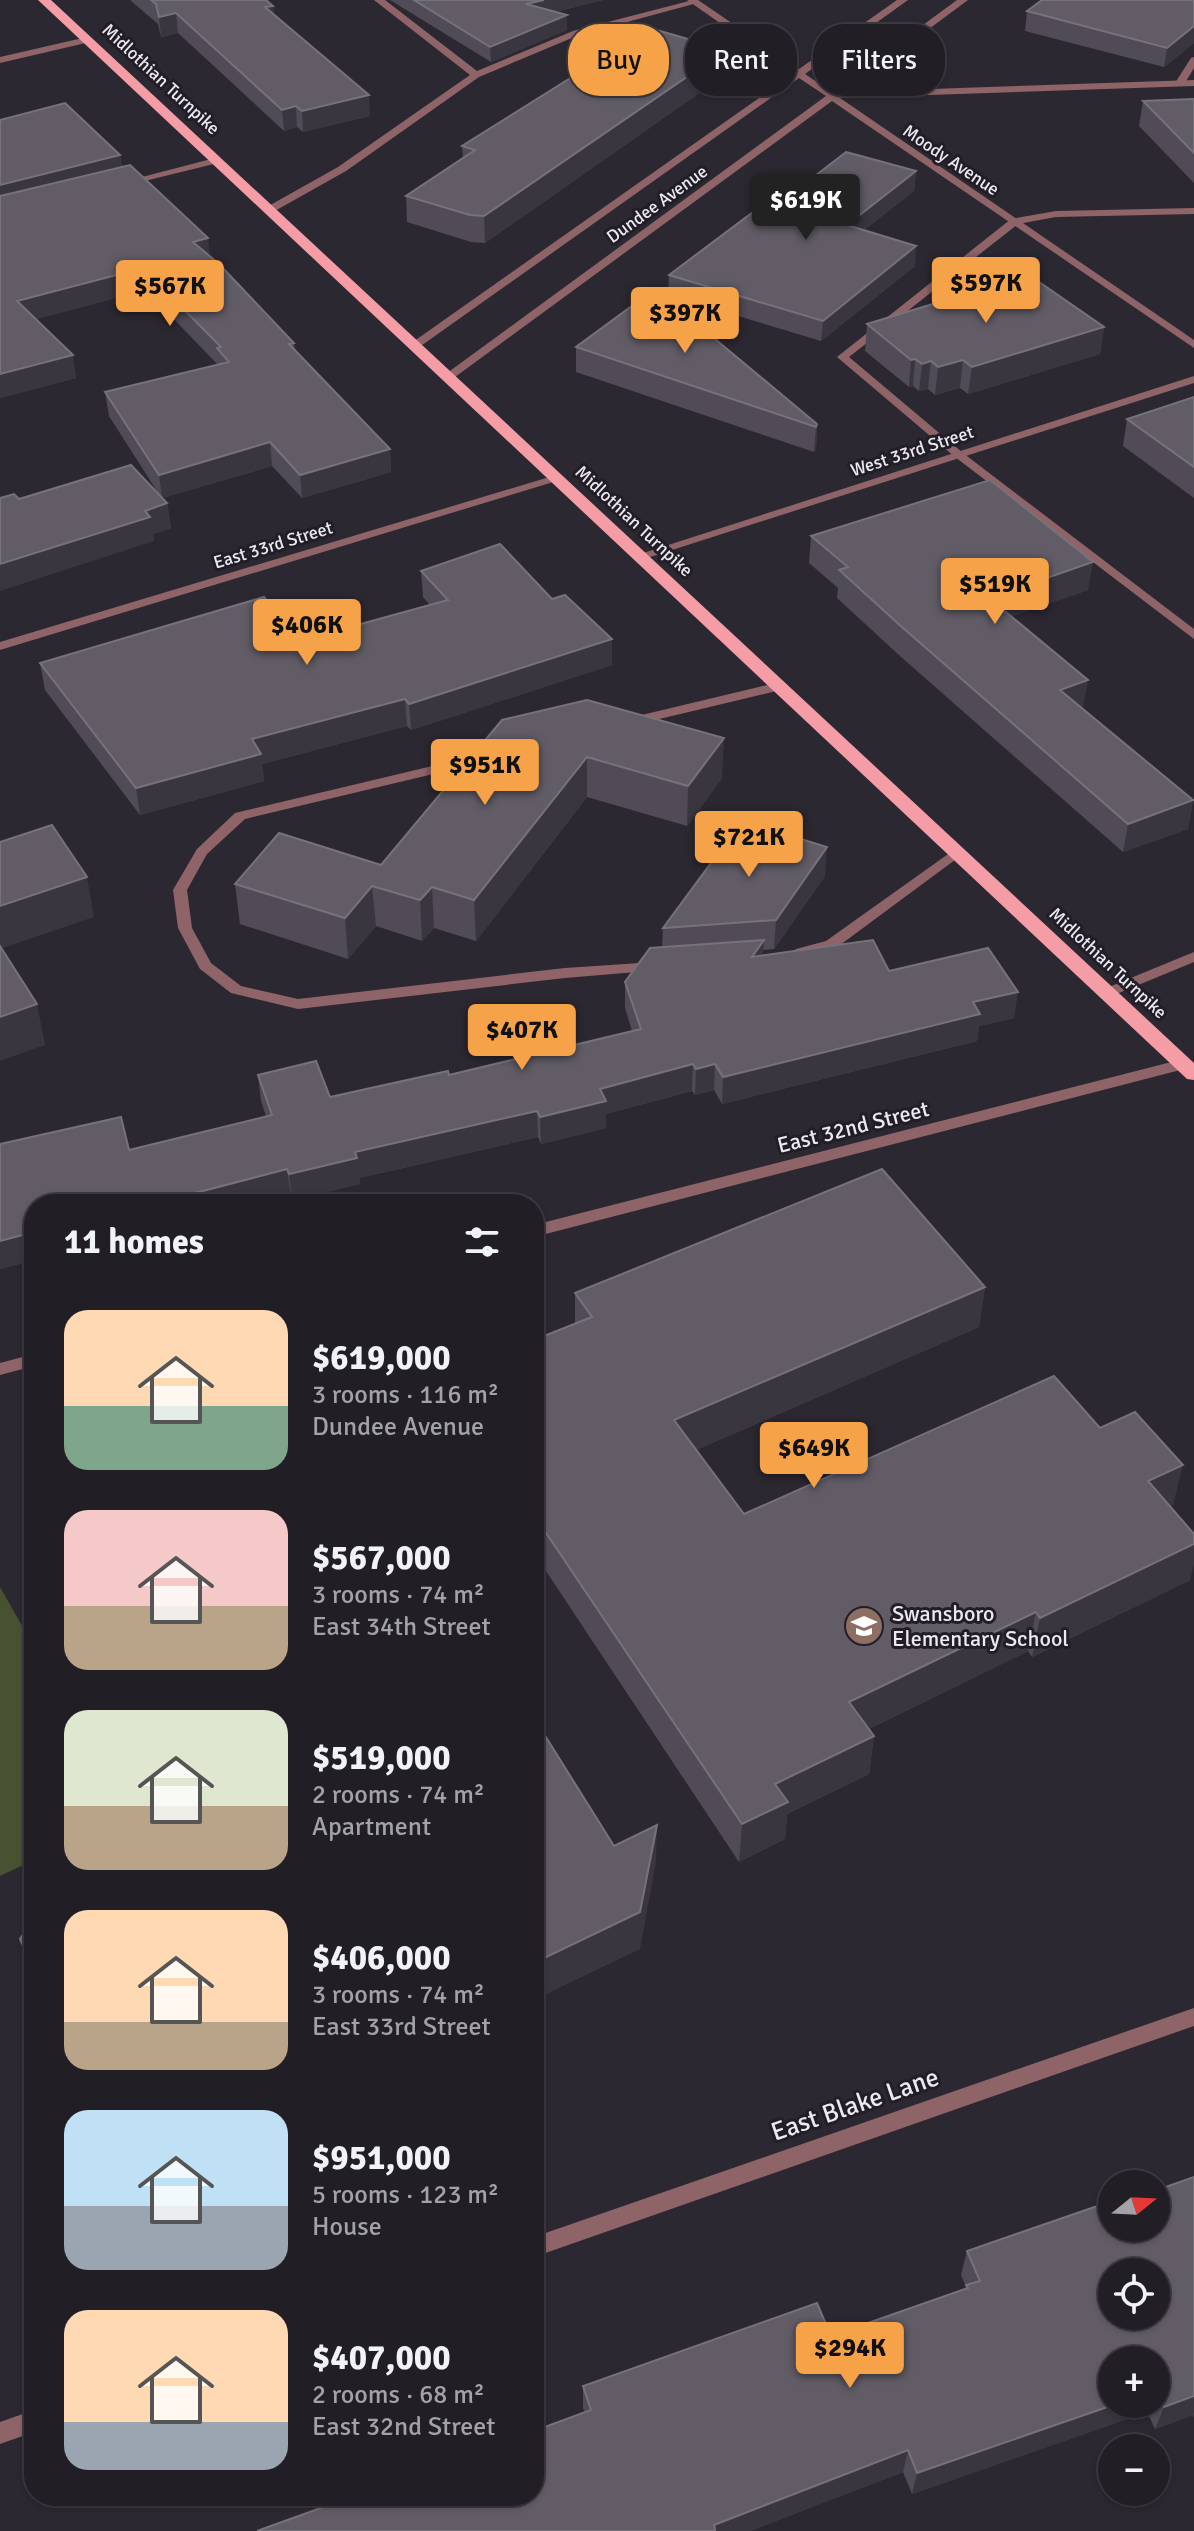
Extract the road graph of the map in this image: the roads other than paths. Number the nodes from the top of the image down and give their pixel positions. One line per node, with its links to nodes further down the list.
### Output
1 (44, 0): 7 (main road, Midlothian Turnpike)
2 (379, 0): 11 (street)
3 (903, 0): 10 (street, Dundee Avenue)
4 (963, 0): 6 (street, Dundee Avenue)
5 (694, 1): 10 (street, Moody Avenue); 11 (street)
6 (930, 24)
7 (87, 40): 8 (street); 18 (main road, Midlothian Turnpike)
8 (0, 60)
9 (1194, 60): 13 (street)
10 (801, 73): 12 (street, Moody Avenue); 24 (street, Dundee Avenue)
11 (476, 75): 20 (street)
12 (813, 81)
13 (1180, 83): 14 (street); 15 (street)
14 (1194, 83)
15 (945, 91)
16 (832, 96): 25 (street, Dundee Avenue)
17 (834, 96): 22 (street, Moody Avenue)
18 (215, 161): 19 (street); 20 (main road, Midlothian Turnpike)
19 (108, 187)
20 (269, 210): 24 (main road, Midlothian Turnpike)
21 (1194, 211): 22 (street)
22 (1015, 221): 23 (street, Moody Avenue); 27 (street)
23 (1194, 345)
24 (414, 346): 25 (main road, Midlothian Turnpike)
25 (447, 378): 28 (main road, Midlothian Turnpike)
26 (1194, 379): 27 (street, West 33rd Street)
27 (959, 455): 29 (street, West 33rd Street); 30 (street)
28 (556, 478): 29 (main road, Midlothian Turnpike); 31 (street, East 33rd Street)
29 (640, 556): 32 (main road, Midlothian Turnpike)
30 (1192, 631)
31 (0, 646)
32 (780, 686): 33 (street); 35 (main road, Midlothian Turnpike)
33 (610, 727)
34 (502, 753): 38 (street)
35 (958, 851): 36 (street); 39 (main road, Midlothian Turnpike)
36 (780, 957)
37 (1194, 957): 39 (street)
38 (673, 965)
39 (1109, 992): 40 (main road, Midlothian Turnpike)
40 (1189, 1069): 41 (street, East 32nd Street)
41 (544, 1229)
42 (24, 1363): 43 (street)
43 (0, 1369)
44 (1194, 2017): 45 (street, East Blake Lane)
45 (544, 2244)
46 (24, 2425): 47 (street)
47 (0, 2433)

